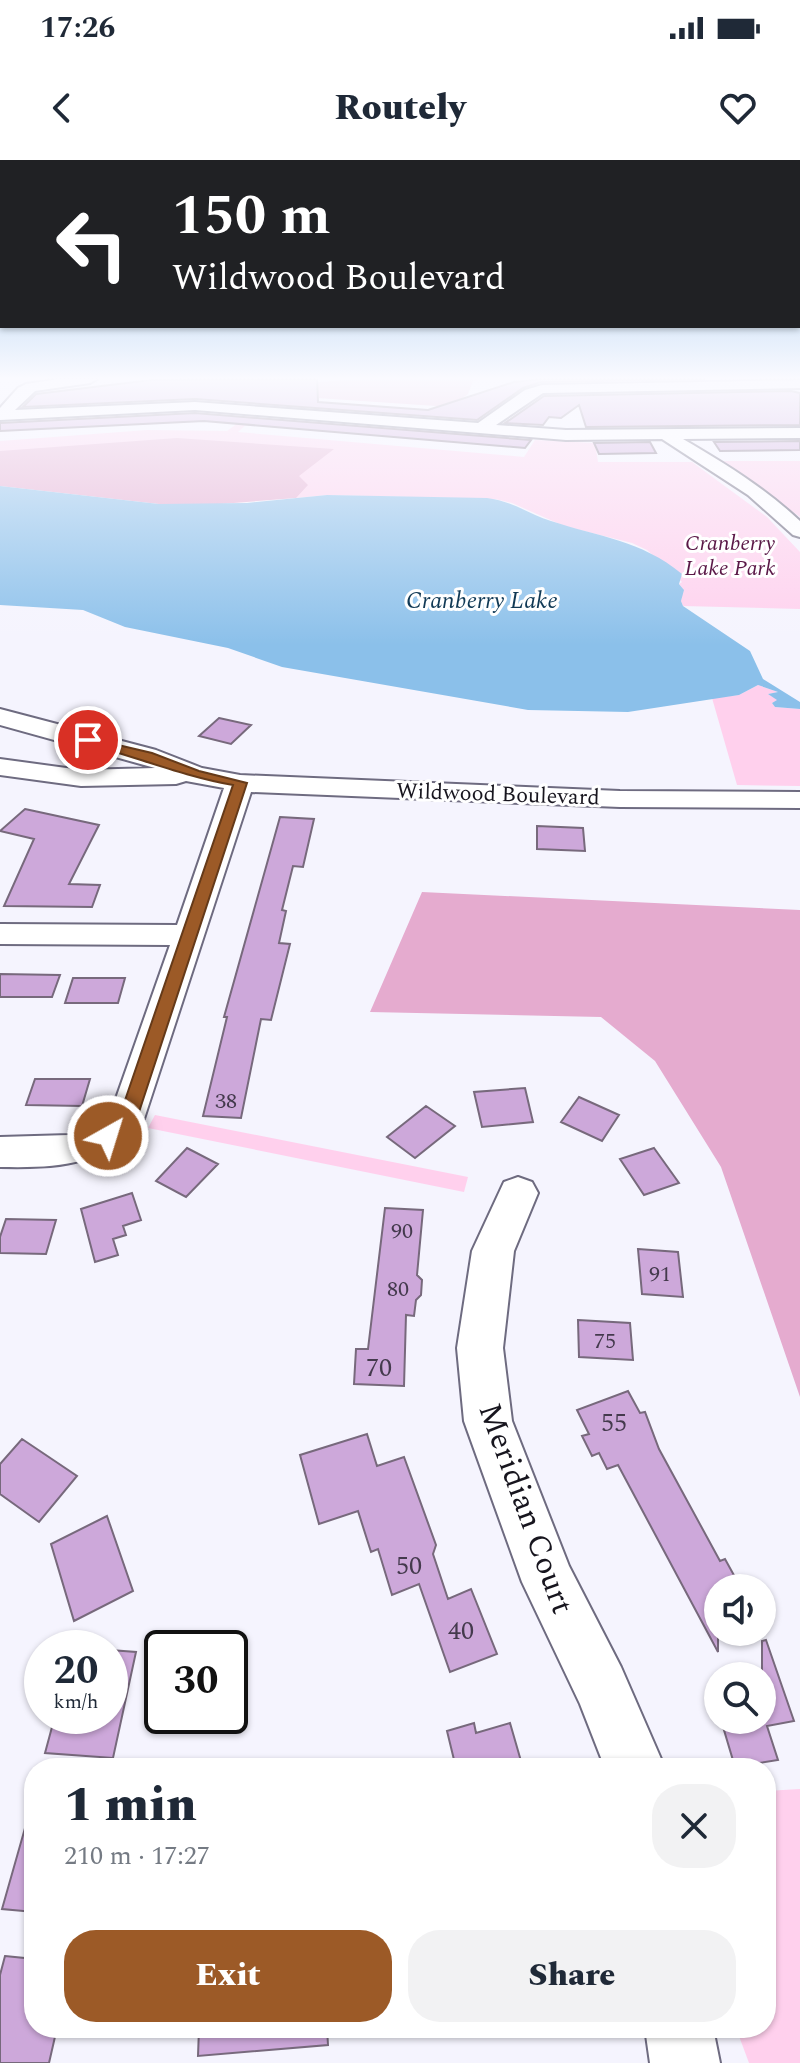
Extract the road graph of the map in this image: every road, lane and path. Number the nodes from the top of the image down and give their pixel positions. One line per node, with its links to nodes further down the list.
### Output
1 (720, 468): 2 (street)
2 (800, 531)
3 (0, 717): 5 (street, Wildwood Boulevard)
4 (0, 767): 5 (street, Wildwood Boulevard)
5 (196, 775): 6 (street, Wildwood Boulevard)
6 (240, 783): 7 (street, Wildwood Boulevard); 9 (street)
7 (800, 800)
8 (0, 934): 9 (street)
9 (189, 935): 10 (street)
10 (0, 1152)
11 (518, 1193): 12 (street, Meridian Court)
12 (631, 1758)
13 (681, 2038): 14 (street)
14 (685, 2063)

